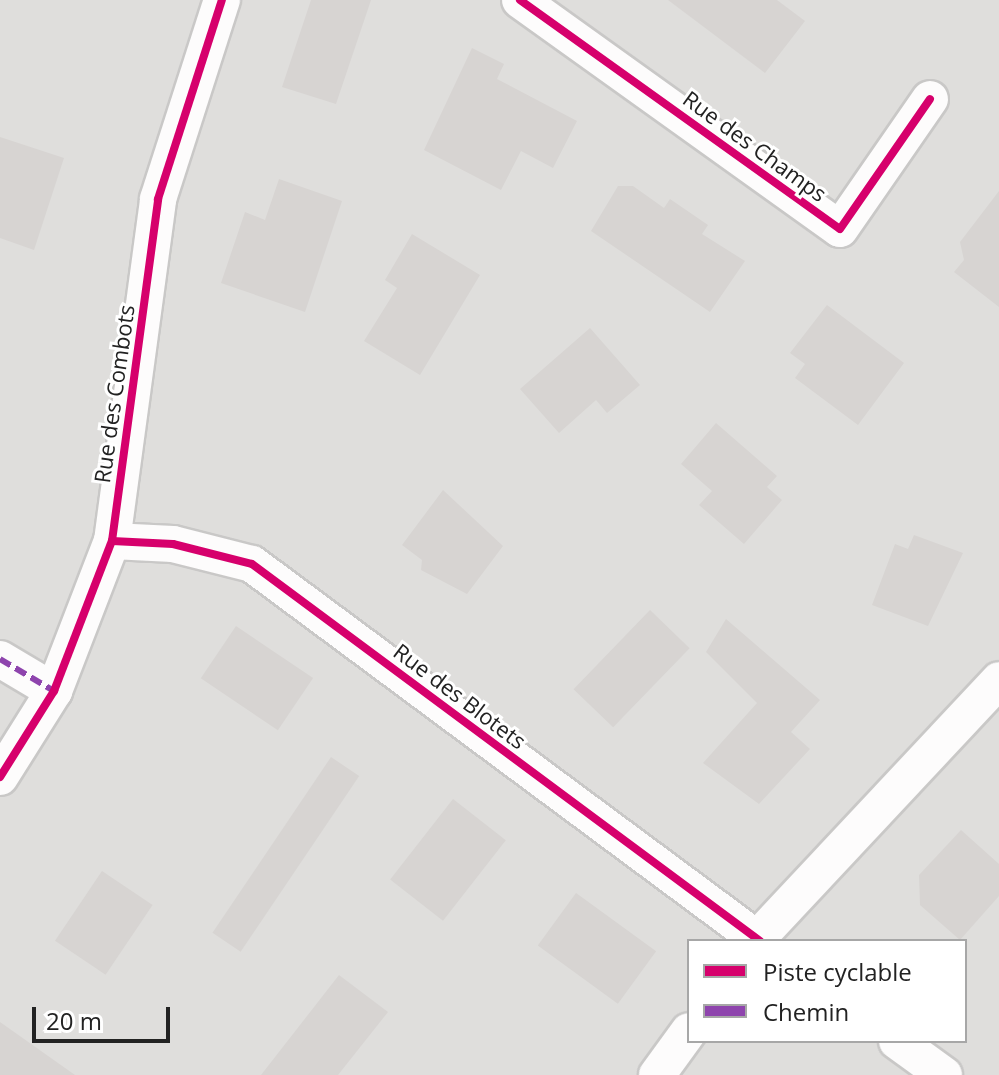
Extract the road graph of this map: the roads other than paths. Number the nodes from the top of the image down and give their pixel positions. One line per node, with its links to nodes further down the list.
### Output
1 (222, 0): 4 (street, Rue des Combots)
2 (520, 0): 3 (street, Rue des Champs)
3 (930, 99)
4 (112, 541): 7 (street, Rue des Combots); 9 (street, Rue des Blotets)
5 (0, 659): 7 (street)
6 (999, 680): 10 (street, Rue des Blotets)
7 (54, 691): 8 (street, Rue des Combots)
8 (0, 777)
9 (756, 939)
10 (758, 939)
11 (687, 1034): 13 (street)
12 (900, 1043): 14 (street)
13 (657, 1075)
14 (944, 1075)

